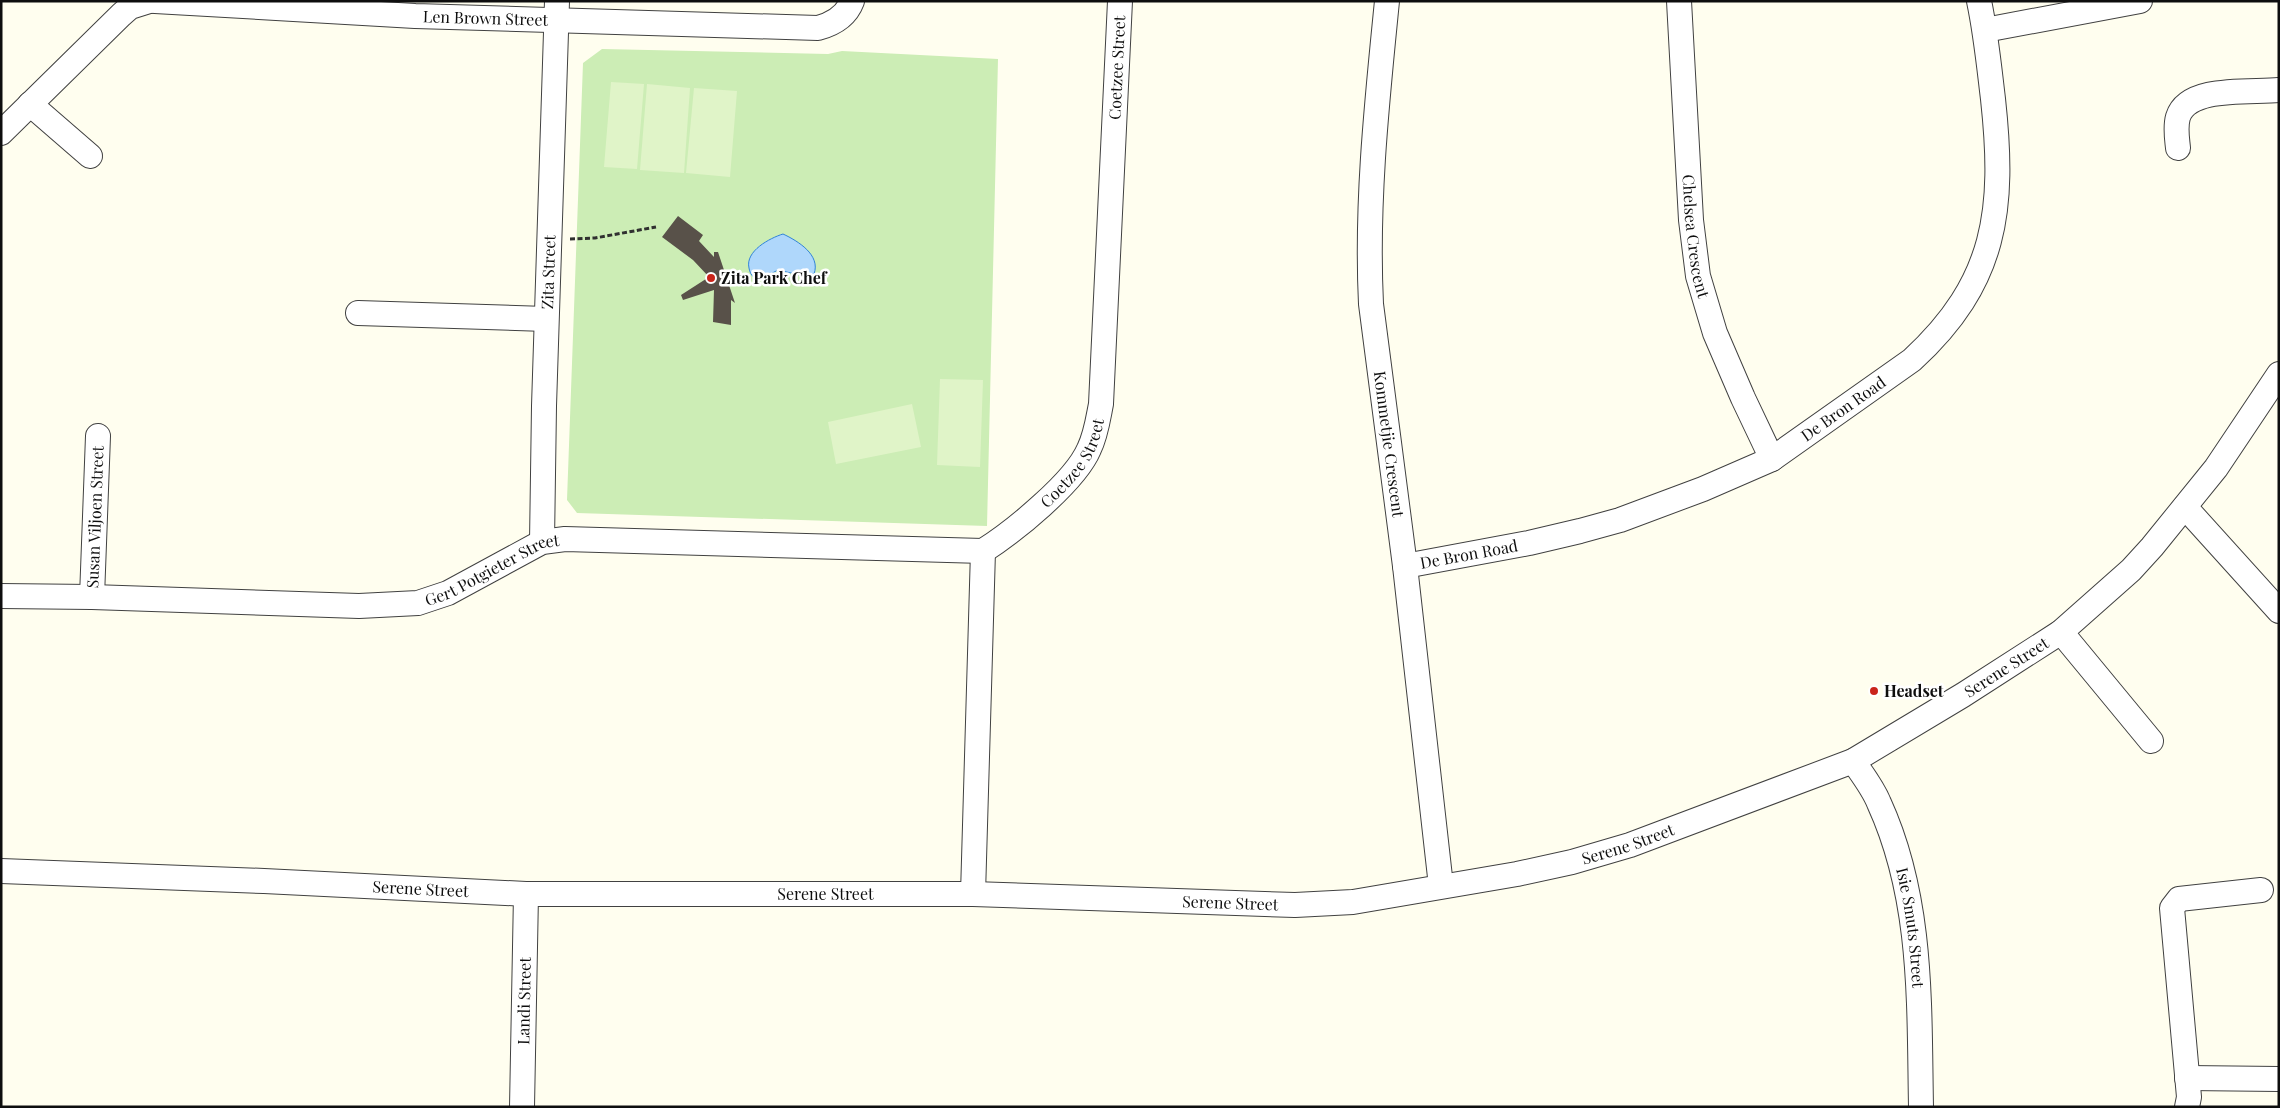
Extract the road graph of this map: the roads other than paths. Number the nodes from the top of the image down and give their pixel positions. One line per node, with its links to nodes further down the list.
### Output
1 (149, 1): 13 (street)
2 (154, 1): 9 (street, Len Brown Street)
3 (852, 1): 10 (street, Len Brown Street)
4 (1120, 1): 24 (street, Coetzee Street)
5 (1387, 1): 25 (street, Kommetjie Crescent)
6 (1679, 1): 21 (street, Chelsea Crescent)
7 (1979, 1): 11 (street, De Bron Road)
8 (2140, 1): 11 (street)
9 (340, 7): 10 (street, Len Brown Street)
10 (557, 10): 18 (street, Zita Street)
11 (1985, 30): 21 (street, De Bron Road)
12 (2279, 90): 15 (street)
13 (30, 104): 14 (street); 16 (street)
14 (1, 132)
15 (2178, 148)
16 (90, 156)
17 (358, 313): 18 (street)
18 (546, 319): 23 (street, Zita Street)
19 (2279, 374): 22 (street, Serene Street)
20 (98, 436): 27 (street, Susan Viljoen Street)
21 (1772, 459): 25 (street, De Bron Road)
22 (2185, 507): 28 (street); 29 (street, Serene Street)
23 (542, 542): 24 (street, Gert Potgieter Street); 27 (street, Gert Potgieter Street)
24 (983, 551): 36 (street)
25 (1405, 566): 33 (street, Kommetjie Crescent)
26 (1, 596): 27 (street, Gert Potgieter Street)
27 (92, 597)
28 (2279, 611)
29 (2060, 632): 30 (street); 31 (street, Serene Street)
30 (2151, 741)
31 (1853, 761): 33 (street, Serene Street); 40 (street, Isie Smuts Street)
32 (1, 871): 35 (street, Serene Street)
33 (1441, 886): 36 (street, Serene Street)
34 (2261, 890): 37 (street)
35 (526, 894): 36 (street, Serene Street); 39 (street, Landi Street)
36 (973, 894)
37 (2187, 1078): 38 (street); 41 (street)
38 (2279, 1079)
39 (522, 1107)
40 (1921, 1107)
41 (2187, 1107)

